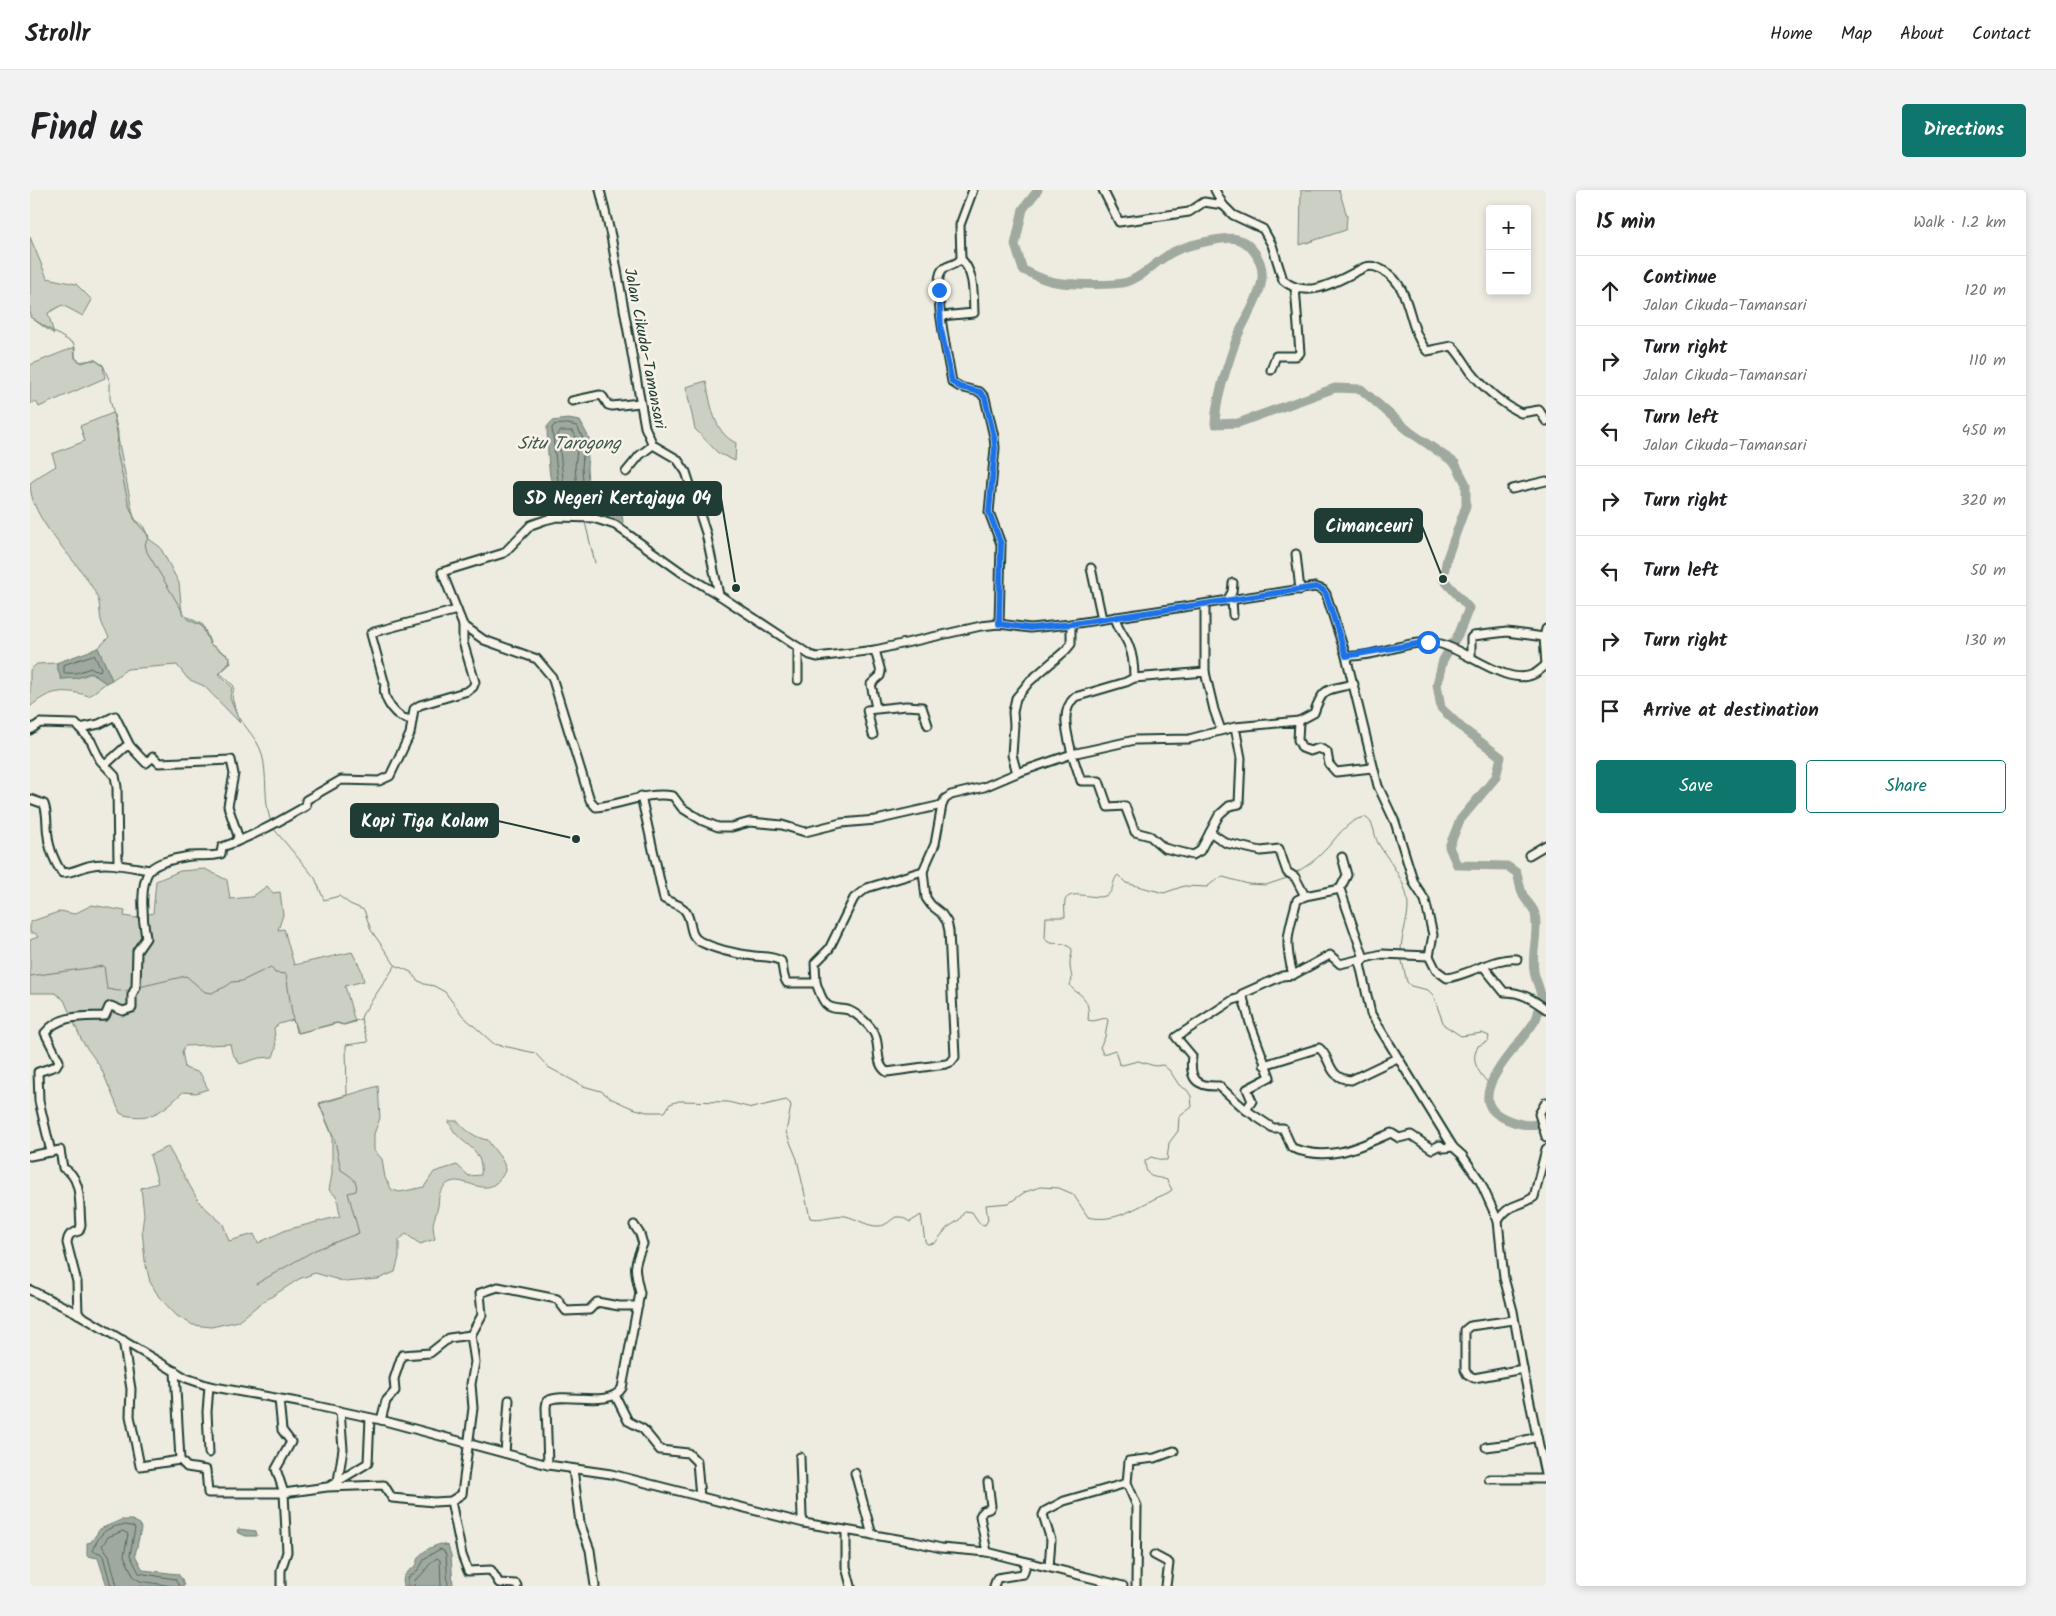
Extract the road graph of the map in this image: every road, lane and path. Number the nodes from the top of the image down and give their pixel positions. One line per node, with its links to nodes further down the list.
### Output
1 (600, 190): 11 (street, Jalan Cikuda–Tamansari)
2 (973, 190): 6 (street)
3 (1103, 190): 5 (street)
4 (1215, 190): 5 (street)
5 (1223, 205): 7 (street)
6 (961, 259): 8 (street); 8 (street)
7 (1295, 287): 9 (street); 12 (street)
8 (941, 316): 29 (street)
9 (1271, 370)
10 (572, 401): 11 (street)
11 (640, 402): 13 (street, Jalan Cikuda–Tamansari)
12 (1546, 421)
13 (653, 445): 14 (street); 21 (street, Jalan Cikuda–Tamansari)
14 (626, 472)
15 (1546, 481): 16 (street)
16 (1512, 489)
17 (1296, 554): 20 (street)
18 (1091, 568): 27 (street)
19 (1233, 583): 22 (street)
20 (1300, 590): 22 (street); 34 (street)
21 (719, 595): 24 (street); 32 (street)
22 (1229, 601): 23 (street); 25 (street)
23 (1205, 605): 26 (street); 37 (street)
24 (457, 610): 28 (street); 42 (street)
25 (1233, 615)
26 (1115, 617): 27 (street); 38 (street)
27 (1102, 619): 30 (street)
28 (463, 624): 42 (street); 55 (street)
29 (999, 624): 30 (street); 33 (street)
30 (1072, 624): 54 (street)
31 (1545, 633): 35 (street); 36 (street)
32 (798, 647): 33 (street); 39 (street)
33 (875, 650): 41 (street)
34 (1346, 656): 35 (street); 40 (street)
35 (1471, 656): 36 (street)
36 (1546, 665)
37 (1205, 672): 38 (street); 48 (street)
38 (1134, 678): 51 (street)
39 (798, 680)
40 (1354, 684): 43 (street); 53 (street)
41 (876, 708): 44 (street); 49 (street)
42 (411, 720): 59 (street)
43 (1299, 721): 45 (street); 53 (street)
44 (928, 724)
45 (1235, 727): 48 (street); 58 (street)
46 (80, 728): 47 (street); 50 (street); 52 (street)
47 (30, 730)
48 (1221, 730): 51 (street)
49 (873, 735)
50 (130, 746): 52 (street); 59 (street)
51 (1072, 754): 54 (street); 58 (street)
52 (105, 766): 63 (street)
53 (1372, 768): 68 (street)
54 (1017, 773): 57 (street)
55 (641, 796): 57 (street); 73 (street)
56 (30, 799): 63 (street)
57 (942, 805): 65 (street)
58 (1210, 832): 67 (street)
59 (236, 842): 64 (street)
60 (1546, 845): 61 (street)
61 (1529, 855)
62 (1342, 857): 66 (street)
63 (118, 864): 64 (street)
64 (150, 870): 83 (street)
65 (923, 870): 73 (street); 73 (street)
66 (1340, 889): 67 (street); 69 (street)
67 (1305, 896): 72 (street)
68 (1429, 956): 69 (street); 71 (street)
69 (1364, 958): 72 (street); 76 (street)
70 (1518, 959): 71 (street)
71 (1484, 966): 75 (street)
72 (1293, 975): 74 (street)
73 (816, 983)
74 (1243, 997): 77 (street); 79 (street)
75 (1546, 1009)
76 (1397, 1058): 77 (street); 81 (street)
77 (1264, 1065): 79 (street)
78 (1546, 1102): 80 (street)
79 (1246, 1110): 81 (street)
80 (1545, 1134)
81 (1453, 1147): 85 (street)
82 (1546, 1149): 85 (street)
83 (51, 1152): 84 (street); 89 (street)
84 (30, 1156)
85 (1498, 1221): 90 (street)
86 (634, 1225): 88 (street)
87 (30, 1290): 89 (street)
88 (638, 1306): 91 (street); 96 (street)
89 (78, 1314): 92 (street)
90 (1514, 1320): 93 (street); 93 (street)
91 (471, 1336): 101 (street); 103 (street)
92 (123, 1340): 94 (street); 109 (street)
93 (1523, 1369): 102 (street)
94 (175, 1371): 95 (street); 109 (street)
95 (208, 1386): 97 (street); 106 (street)
96 (615, 1395): 110 (street); 120 (street)
97 (279, 1399): 99 (street); 119 (street)
98 (509, 1400): 107 (street)
99 (340, 1411): 100 (street); 115 (street)
100 (370, 1418): 101 (street); 115 (street)
101 (382, 1420): 103 (street)
102 (1537, 1437): 104 (street); 114 (street)
103 (470, 1443): 107 (street); 121 (street)
104 (1486, 1447)
105 (1174, 1451): 117 (street)
106 (209, 1453)
107 (505, 1453): 110 (street)
108 (800, 1457): 122 (street)
109 (180, 1460): 119 (street)
110 (548, 1465): 111 (street)
111 (574, 1469): 120 (street); 131 (street)
112 (855, 1473): 124 (street)
113 (1489, 1479): 114 (street)
114 (1546, 1479)
115 (338, 1481): 118 (street)
116 (988, 1482): 125 (street)
117 (1127, 1483): 128 (street); 135 (street)
118 (328, 1488): 119 (street); 121 (street)
119 (284, 1493): 129 (street)
120 (700, 1497): 122 (street)
121 (451, 1501): 130 (street)
122 (804, 1523): 123 (street)
123 (846, 1532): 124 (street); 132 (street)
124 (872, 1535): 125 (street)
125 (986, 1552): 127 (street)
126 (1154, 1555): 136 (street)
127 (1027, 1562): 128 (street); 133 (street)
128 (1049, 1567): 134 (street)
129 (281, 1586)
130 (516, 1586)
131 (595, 1586)
132 (851, 1586)
133 (994, 1586)
134 (1123, 1586)
135 (1136, 1586)
136 (1166, 1586)

